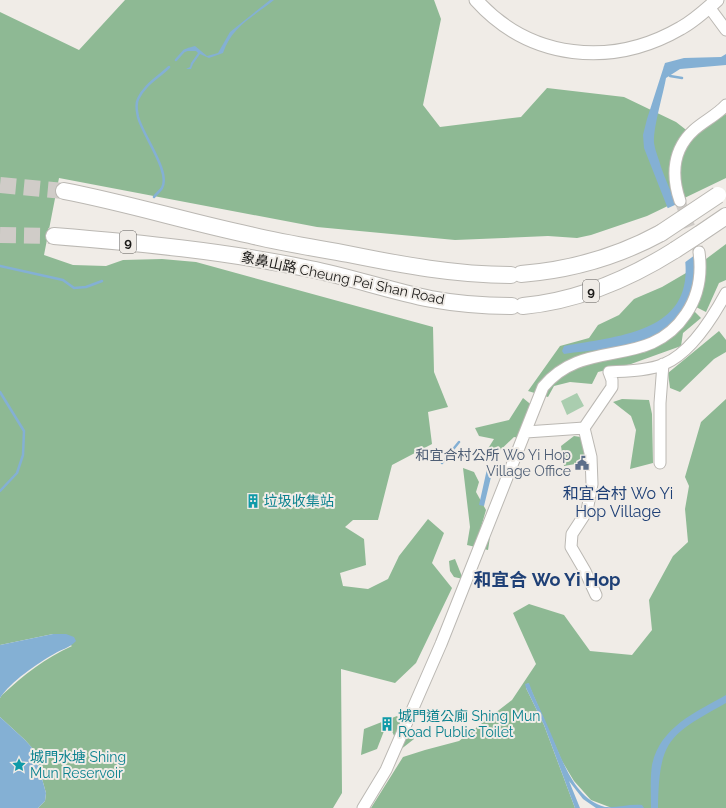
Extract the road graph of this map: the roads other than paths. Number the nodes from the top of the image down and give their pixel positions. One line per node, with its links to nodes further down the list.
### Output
1 (476, 0): 2 (main road)
2 (713, 4): 3 (street)
3 (726, 30)
4 (726, 105): 7 (street)
5 (64, 191): 6 (highway, 象鼻山路 Cheung Pei Shan Road / 9, bridge)
6 (722, 193)
7 (680, 201)
8 (726, 216): 9 (highway, 象鼻山路 Cheung Pei Shan Road / 9, bridge)
9 (54, 236)
10 (699, 252): 12 (street)
11 (726, 293): 13 (street)
12 (601, 355): 14 (street); 16 (street)
13 (664, 364): 14 (street); 17 (street)
14 (609, 372): 15 (street)
15 (584, 428): 16 (street); 18 (street)
16 (526, 432): 19 (street)
17 (660, 463)
18 (596, 595)
19 (363, 808)

